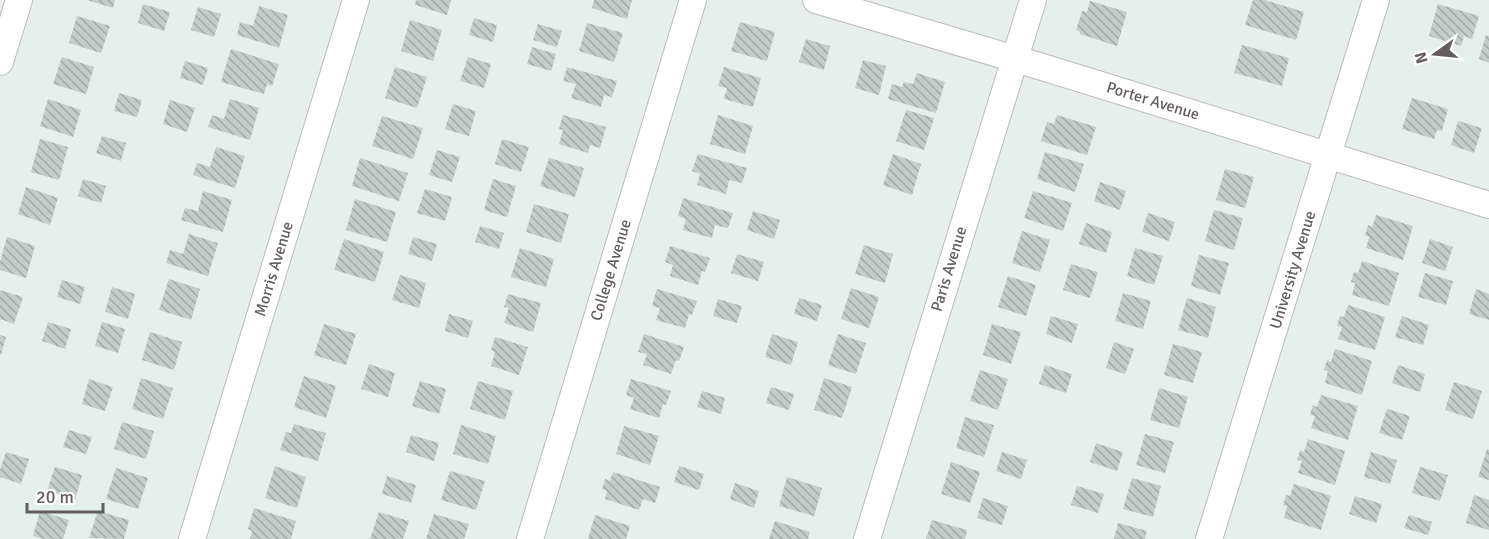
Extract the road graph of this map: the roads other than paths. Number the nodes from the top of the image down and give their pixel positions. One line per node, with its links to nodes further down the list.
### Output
1 (19, 0): 8 (street)
2 (356, 0): 11 (street, Morris Avenue)
3 (693, 0): 12 (street, College Avenue)
4 (816, 0): 7 (street, Porter Avenue)
5 (1033, 0): 7 (street, Paris Avenue)
6 (1376, 0): 9 (street, University Avenue)
7 (1014, 59): 9 (street, Porter Avenue); 13 (street, Paris Avenue)
8 (0, 62)
9 (1330, 155): 10 (street, Porter Avenue); 14 (street, University Avenue)
10 (1489, 205)
11 (192, 539)
12 (530, 539)
13 (867, 539)
14 (1209, 539)

